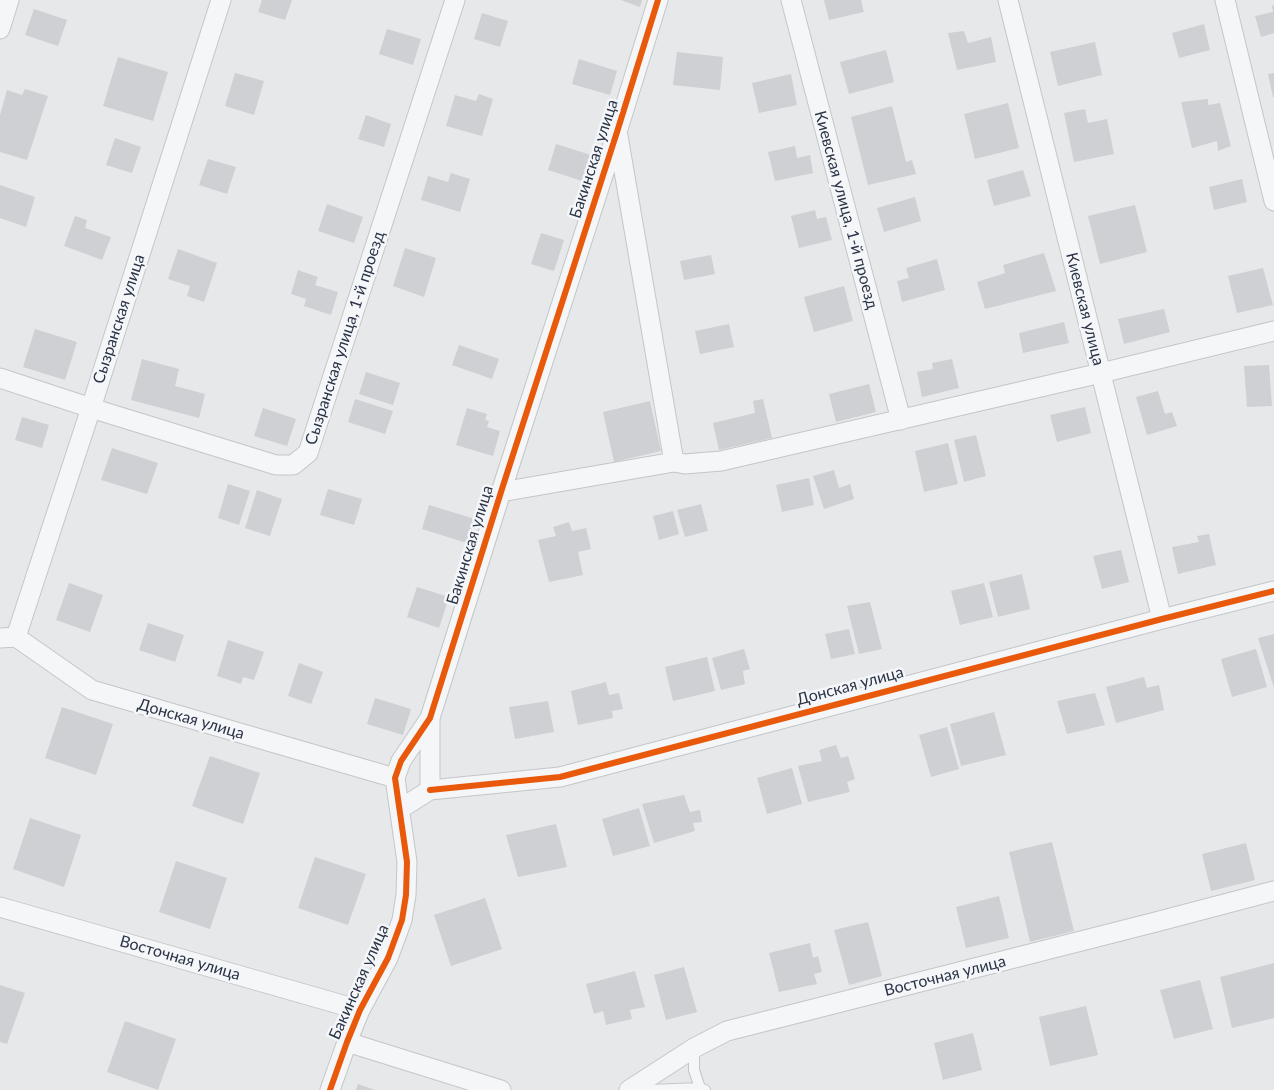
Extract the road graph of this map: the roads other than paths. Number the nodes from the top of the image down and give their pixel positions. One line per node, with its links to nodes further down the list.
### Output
1 (9, 0): 8 (street)
2 (221, 0): 14 (street, Сызранская улица)
3 (455, 0): 14 (street, Сызранская улица, 1-й проезд)
4 (658, 0): 9 (street, Бакинская улица)
5 (791, 0): 15 (street, Киевская улица, 1-й проезд)
6 (1008, 0): 12 (street, Киевская улица)
7 (1225, 0): 10 (street)
8 (0, 29)
9 (617, 132): 16 (street, Бакинская улица); 17 (street, Бакинская улица)
10 (1274, 201)
11 (1274, 331): 12 (street)
12 (1101, 373): 15 (street); 19 (street, Киевская улица)
13 (0, 378): 14 (street, Сызранская улица, 1-й проезд)
14 (91, 408): 20 (street, Сызранская улица)
15 (901, 420): 16 (street)
16 (674, 462): 17 (street)
17 (501, 492): 21 (street, Бакинская улица)
18 (1274, 591): 19 (street, Донская улица)
19 (1162, 618): 23 (street, Донская улица)
20 (8, 638): 22 (street, Донская улица)
21 (430, 718): 22 (street, Бакинская улица); 23 (street)
22 (395, 778): 24 (street, Бакинская улица)
23 (430, 790): 24 (street)
24 (400, 809): 27 (street, Бакинская улица)
25 (1274, 891): 29 (street, Восточная улица)
26 (0, 907): 27 (street, Восточная улица)
27 (360, 1010): 28 (street, Бакинская улица)
28 (347, 1042): 31 (street, Бакинская улица); 32 (street)
29 (694, 1048): 30 (lane); 33 (street, Восточная улица)
30 (703, 1089): 34 (lane)
31 (330, 1090)
32 (501, 1090)
33 (629, 1090)
34 (650, 1090)

